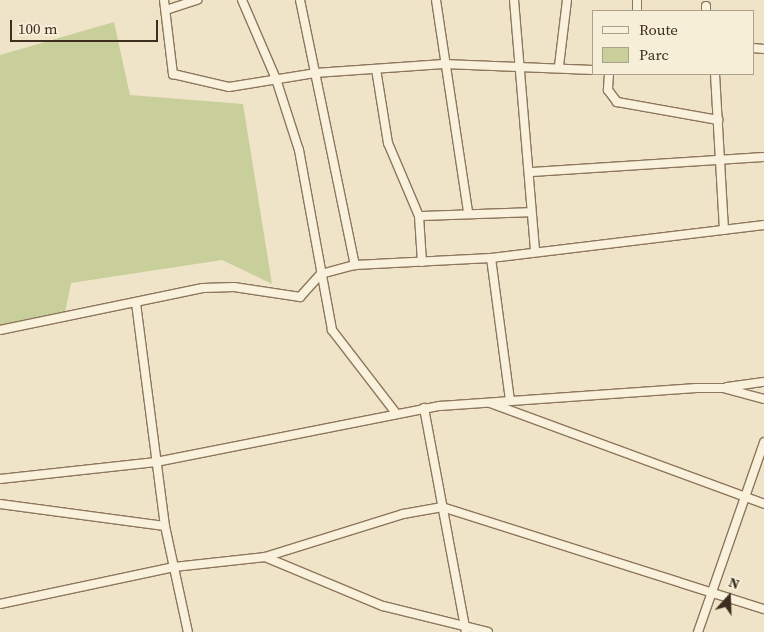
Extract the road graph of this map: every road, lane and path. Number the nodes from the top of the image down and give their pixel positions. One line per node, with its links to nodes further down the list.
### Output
1 (164, 0): 8 (street)
2 (197, 0): 8 (street)
3 (242, 0): 17 (street)
4 (300, 0): 14 (street)
5 (436, 0): 9 (street)
6 (514, 0): 10 (street)
7 (567, 0): 11 (street)
8 (166, 10): 17 (street)
9 (444, 64): 10 (street); 12 (street); 22 (street)
10 (520, 64): 11 (street); 21 (street)
11 (559, 66): 13 (street)
12 (376, 69): 14 (street); 24 (street)
13 (592, 70)
14 (315, 73): 17 (street); 30 (street)
15 (609, 75): 18 (street)
16 (715, 75): 18 (street)
17 (276, 79): 31 (street)
18 (718, 120): 20 (street)
19 (764, 156): 20 (street)
20 (720, 161): 21 (street); 26 (street)
21 (532, 172): 23 (street)
22 (468, 212): 23 (street); 24 (street)
23 (531, 212): 27 (street)
24 (420, 216): 29 (street)
25 (764, 225): 26 (street)
26 (724, 230): 27 (street)
27 (535, 252): 28 (street)
28 (491, 258): 29 (street); 37 (street)
29 (422, 262): 30 (street)
30 (355, 265): 31 (street)
31 (321, 274): 32 (street); 40 (street)
32 (136, 303): 33 (street); 42 (street)
33 (0, 330)
34 (764, 382): 35 (street)
35 (723, 388): 36 (street); 37 (street)
36 (764, 399)
37 (510, 400): 38 (street)
38 (485, 401): 39 (street); 44 (street)
39 (424, 408): 40 (street); 47 (street)
40 (396, 413): 42 (street)
41 (764, 442): 44 (street)
42 (156, 462): 43 (street); 48 (street)
43 (0, 480)
44 (744, 498): 46 (street); 51 (street)
45 (0, 504): 48 (street)
46 (764, 504)
47 (442, 507): 49 (street); 51 (street); 54 (street)
48 (165, 526): 50 (street)
49 (265, 557): 50 (street); 54 (street)
50 (174, 566): 52 (street); 55 (street)
51 (711, 592): 53 (street); 57 (street)
52 (0, 604)
53 (764, 609)
54 (465, 629): 56 (street)
55 (188, 632)
56 (488, 632)
57 (698, 632)

